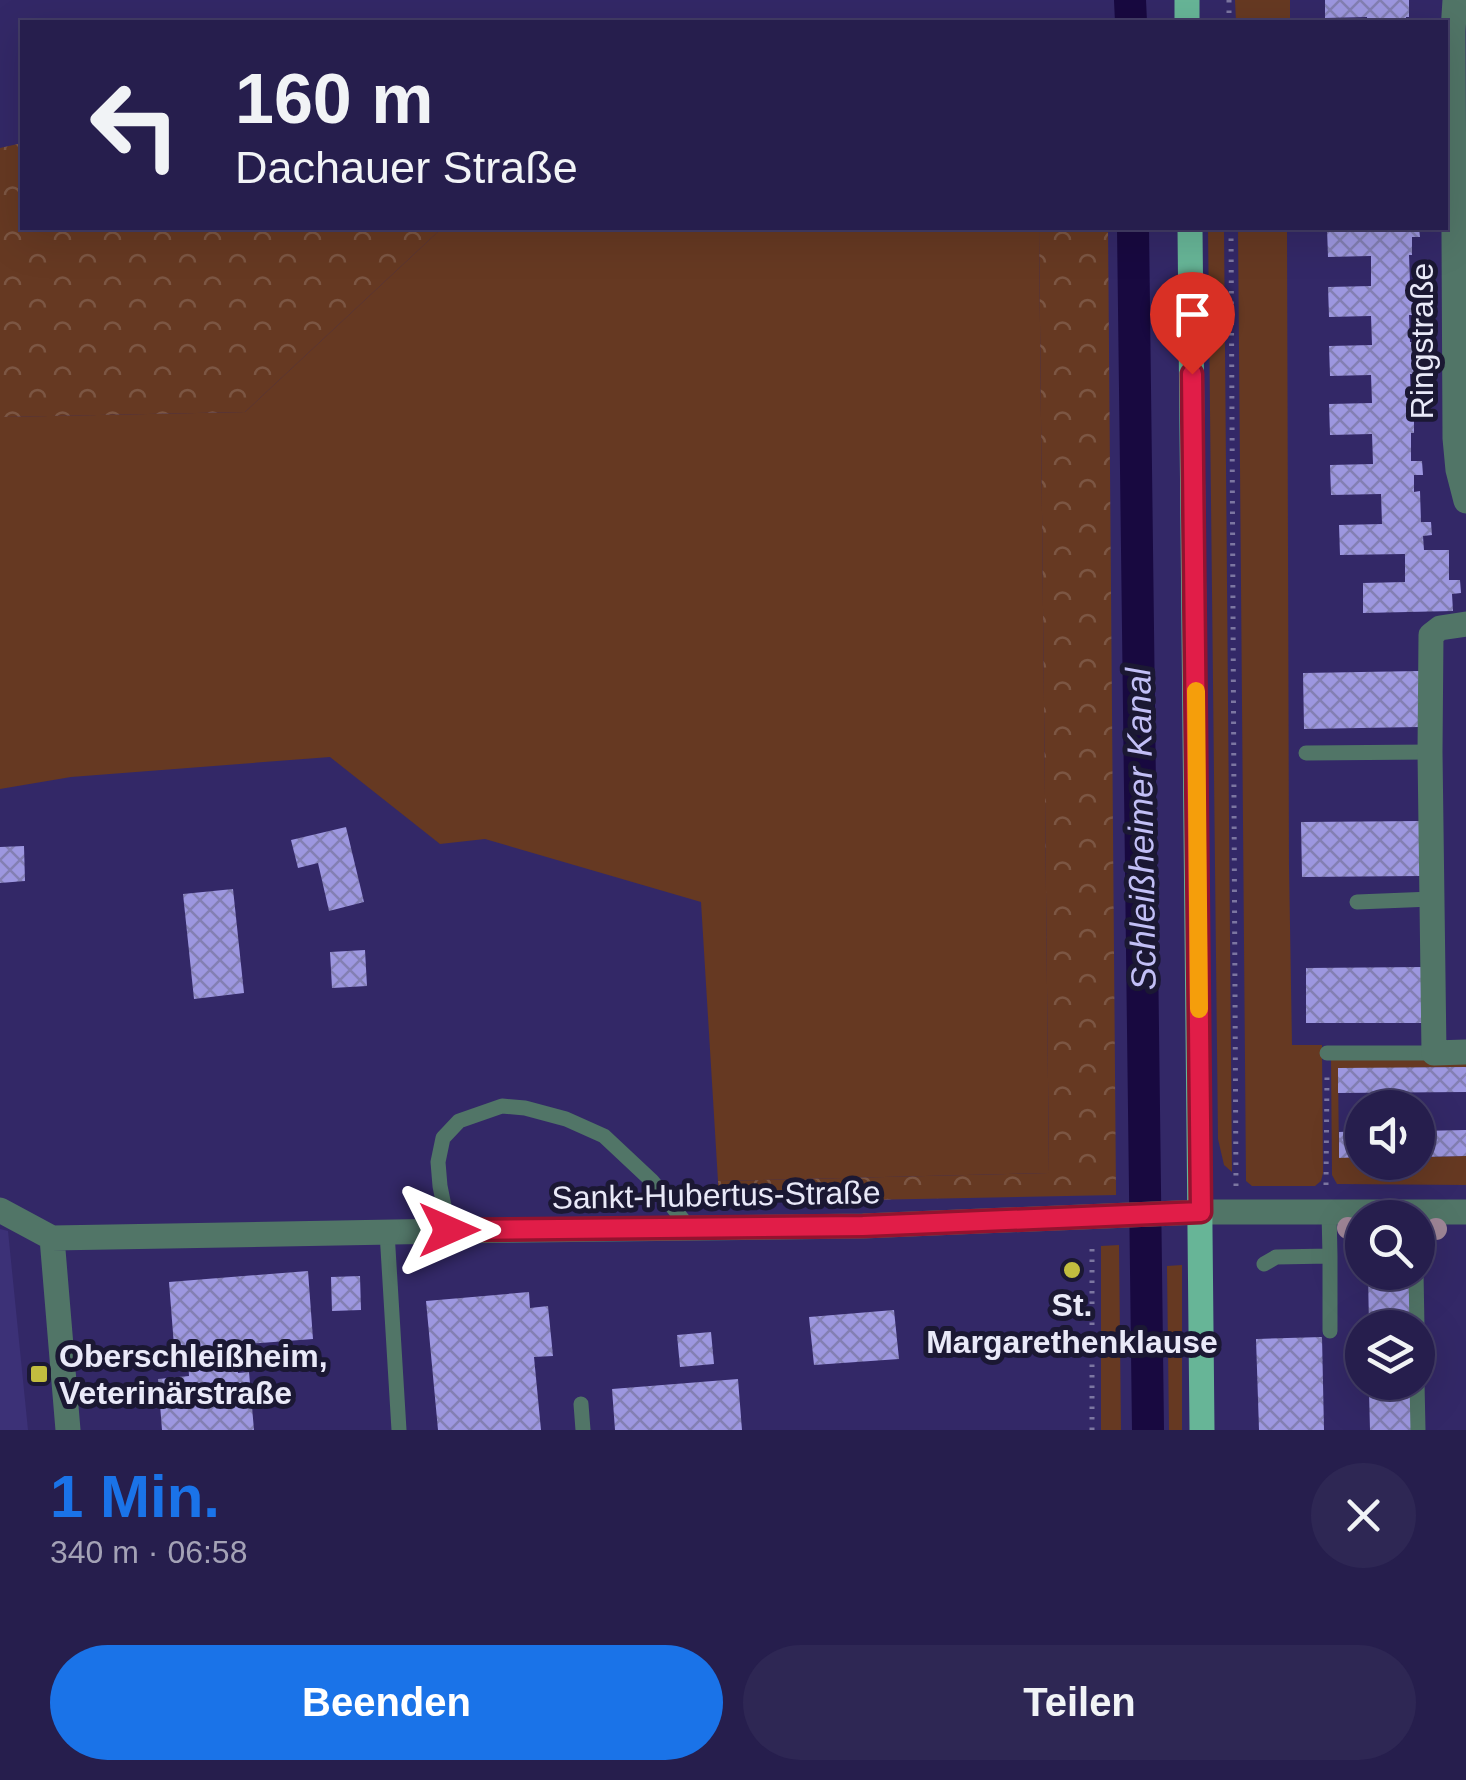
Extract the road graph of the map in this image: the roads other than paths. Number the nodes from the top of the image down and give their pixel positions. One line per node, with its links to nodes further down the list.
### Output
1 (1455, 0): 3 (street, Ringstraße)
2 (1190, 230): 16 (main road)
3 (1460, 230): 4 (street, Ringstraße)
4 (1466, 501)
5 (1466, 624): 6 (street)
6 (1430, 752): 7 (lane); 8 (street)
7 (1306, 753)
8 (1432, 899): 9 (lane); 10 (street)
9 (1357, 902)
10 (1434, 1052): 11 (street); 12 (lane)
11 (1466, 1052)
12 (1327, 1053)
13 (1327, 1203): 14 (street, Sankt-Hubertus-Straße); 16 (street, Sankt-Hubertus-Straße); 23 (lane)
14 (1345, 1205)
15 (0, 1210): 22 (street, Sankt-Hubertus-Straße)
16 (1201, 1212): 20 (street, Sankt-Hubertus-Straße); 31 (main road)
17 (1466, 1212): 18 (street, Sankt-Hubertus-Straße)
18 (1435, 1214)
19 (449, 1230): 20 (street, Sankt-Hubertus-Straße); 20 (lane); 21 (street, Sankt-Hubertus-Straße)
20 (691, 1230)
21 (387, 1232): 22 (street, Sankt-Hubertus-Straße); 29 (lane)
22 (52, 1238): 28 (street)
23 (1330, 1256): 24 (lane); 25 (lane)
24 (1264, 1264)
25 (1330, 1331)
26 (1417, 1400): 32 (lane)
27 (581, 1404): 30 (lane)
28 (68, 1430)
29 (399, 1430)
30 (583, 1430)
31 (1202, 1430)
32 (1418, 1430)

